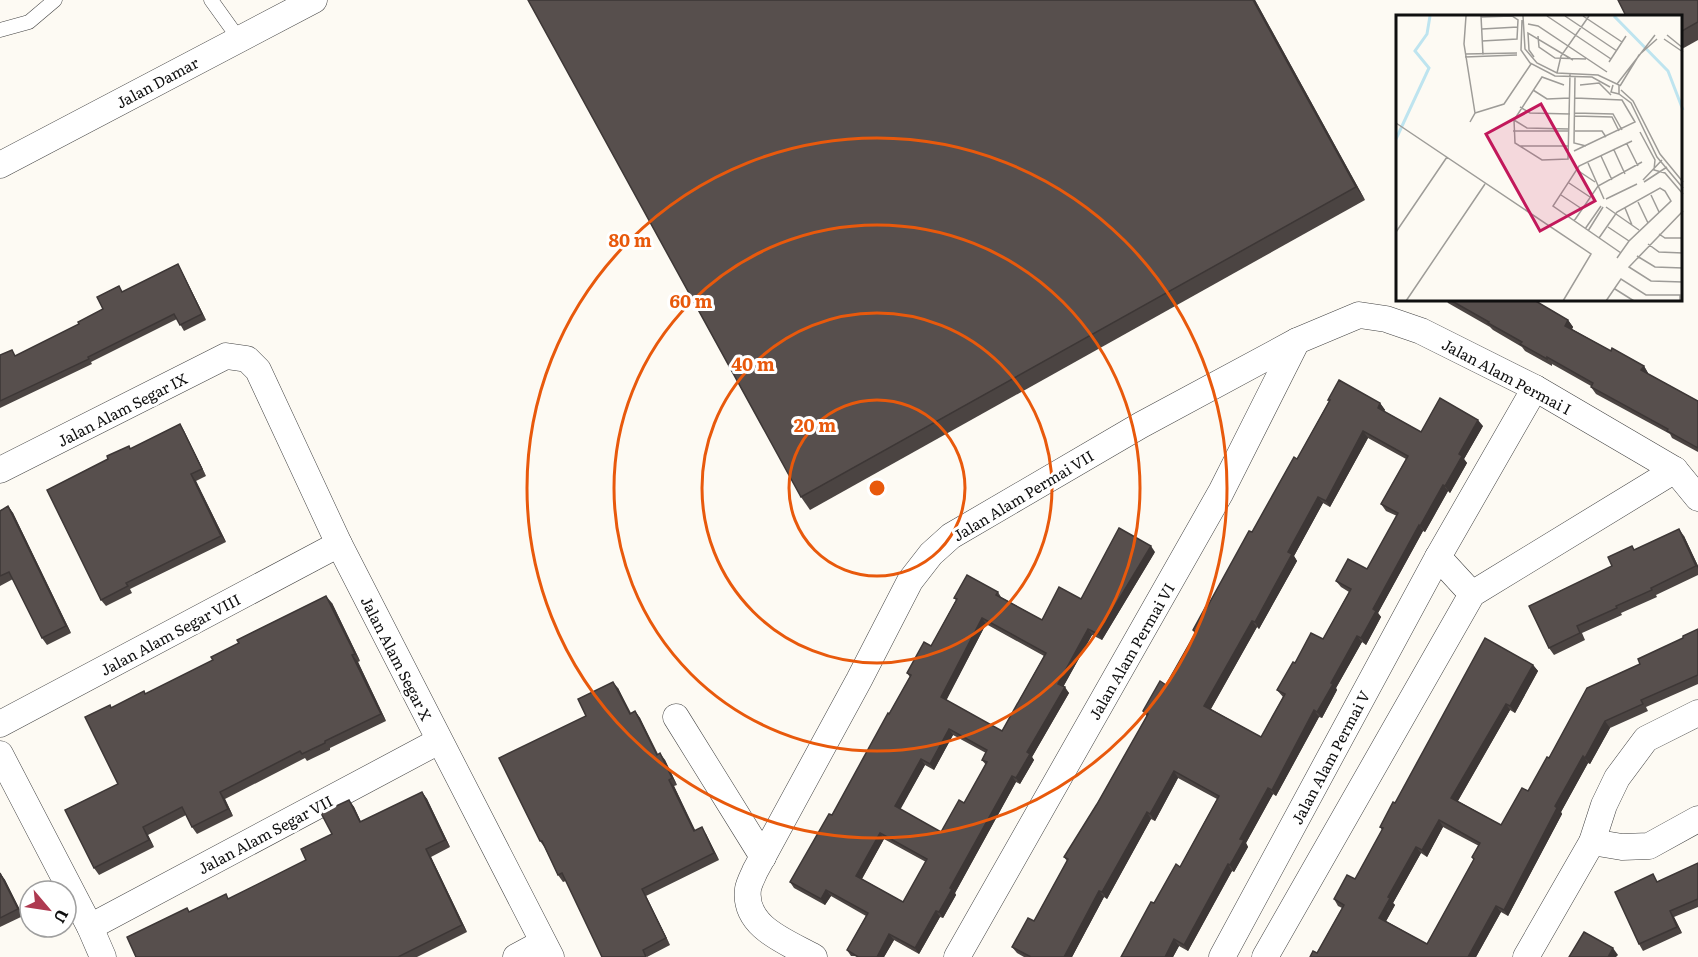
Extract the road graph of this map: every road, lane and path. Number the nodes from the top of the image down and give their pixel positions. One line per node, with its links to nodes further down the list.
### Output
1 (55, 0): 4 (lane)
2 (211, 0): 5 (lane)
3 (314, 0): 5 (street, Jalan Damar)
4 (0, 30)
5 (239, 39): 6 (street, Jalan Damar)
6 (0, 165)
7 (1297, 341): 9 (street, Jalan Alam Permai I); 23 (street, Jalan Alam Permai VII); 29 (street, Jalan Alam Permai VI)
8 (247, 360): 10 (street, Jalan Alam Segar IX); 13 (street, Jalan Alam Segar X)
9 (1535, 388): 11 (street, Jalan Alam Permai I); 14 (street, Jalan Alam Permai V)
10 (0, 470)
11 (1675, 470): 12 (street, Jalan Alam Permai I); 15 (street)
12 (1698, 498)
13 (339, 544): 18 (street, Jalan Alam Segar VIII); 19 (street, Jalan Alam Segar X)
14 (1438, 557): 15 (street); 30 (street, Jalan Alam Permai V)
15 (1472, 594): 31 (street)
16 (1698, 713): 22 (street)
17 (676, 717): 23 (street)
18 (0, 723)
19 (439, 741): 24 (street, Jalan Alam Segar VII); 25 (street, Jalan Alam Segar X)
20 (0, 754): 24 (street)
21 (1698, 819): 22 (street)
22 (1592, 842): 32 (street)
23 (763, 857): 28 (street, Jalan Alam Permai VII)
24 (90, 927): 26 (street)
25 (546, 950): 27 (street)
26 (103, 957)
27 (516, 957)
28 (814, 957)
29 (957, 957)
30 (1222, 957)
31 (1265, 957)
32 (1526, 957)

